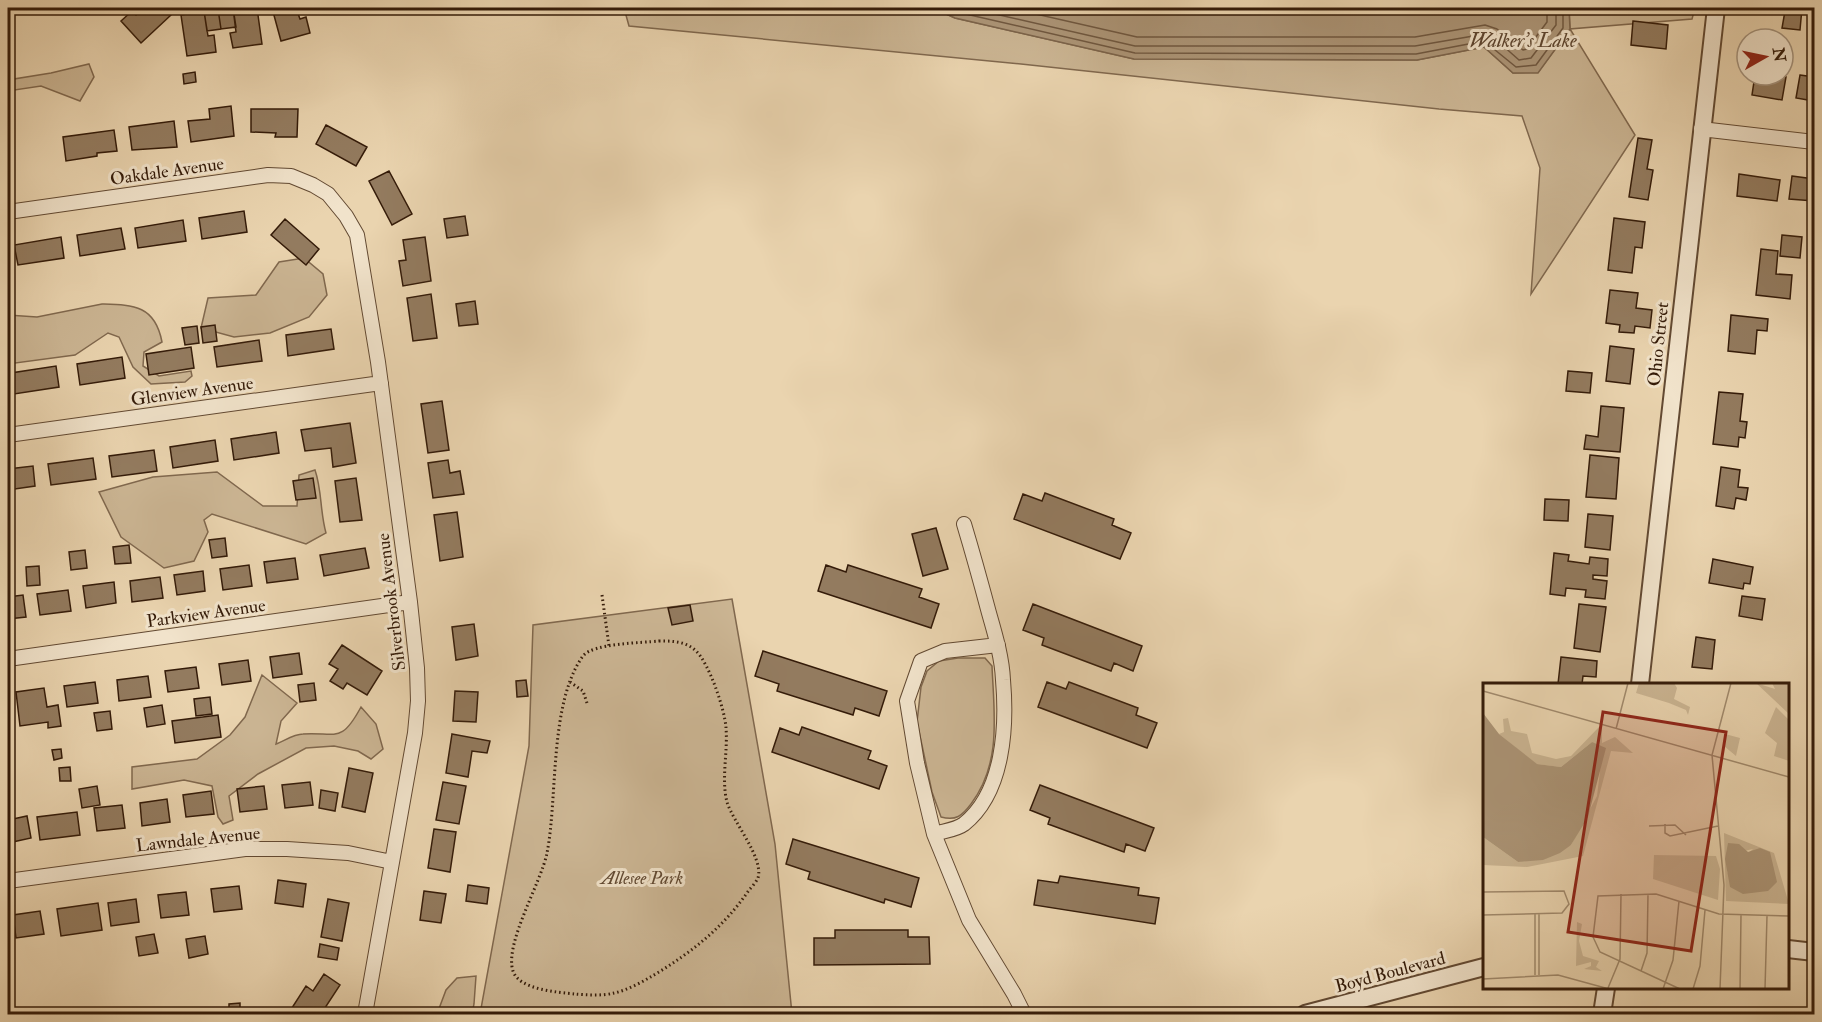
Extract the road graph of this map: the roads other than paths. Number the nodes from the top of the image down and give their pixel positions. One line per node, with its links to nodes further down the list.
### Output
1 (1716, 8): 2 (street, Ohio Street)
2 (1701, 129): 3 (street); 12 (street, Ohio Street)
3 (1815, 142)
4 (328, 194): 5 (street, Oakdale Avenue); 6 (street, Silverbrook Avenue)
5 (8, 212)
6 (381, 383): 7 (street, Glenview Avenue); 9 (street, Silverbrook Avenue)
7 (8, 435)
8 (964, 524): 10 (street)
9 (410, 602): 11 (street, Parkview Avenue); 14 (street, Silverbrook Avenue)
10 (998, 645): 13 (street); 13 (street)
11 (8, 659)
12 (1640, 683)
13 (934, 834): 21 (street)
14 (392, 862): 15 (street, Lawndale Avenue); 20 (street, Silverbrook Avenue)
15 (8, 881)
16 (1789, 949): 17 (street)
17 (1815, 952)
18 (1483, 968): 22 (street, Boyd Boulevard)
19 (1606, 989): 23 (street)
20 (365, 1014)
21 (1024, 1014)
22 (1305, 1014)
23 (1602, 1014)

